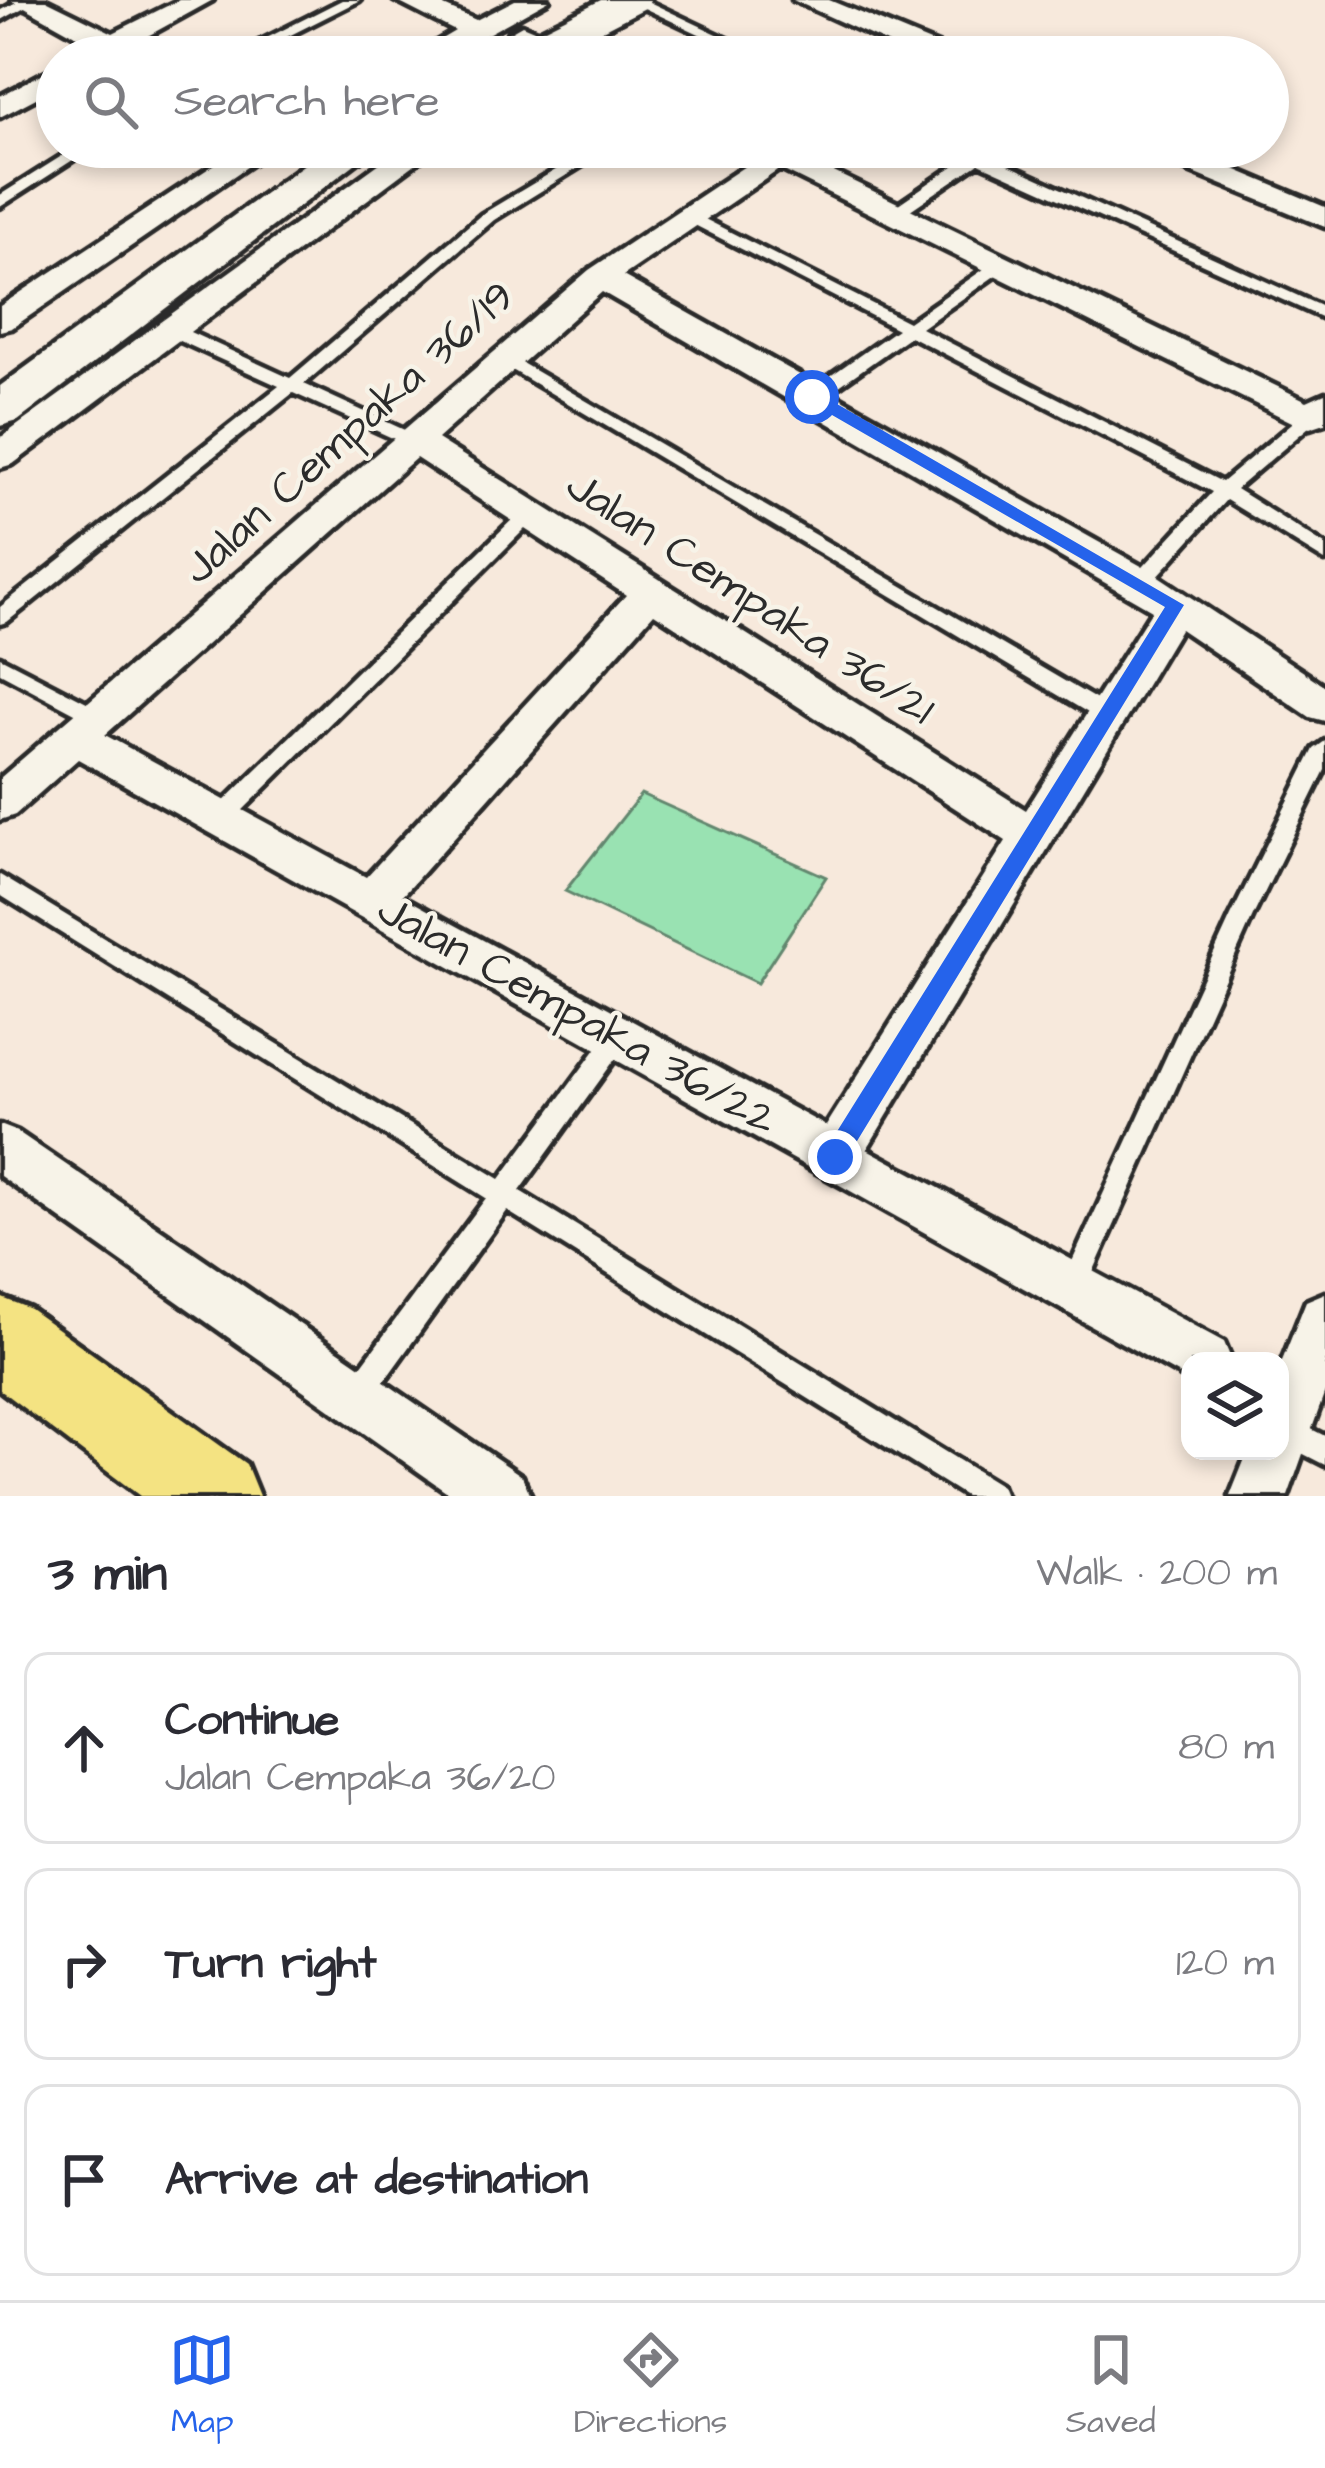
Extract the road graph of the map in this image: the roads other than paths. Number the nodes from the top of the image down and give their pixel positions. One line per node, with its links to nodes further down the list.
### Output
1 (28, 0): 8 (lane); 9 (street)
2 (200, 0): 10 (street)
3 (353, 0): 11 (lane)
4 (407, 0): 12 (street)
5 (582, 0): 13 (street)
6 (632, 0): 14 (street); 15 (lane)
7 (806, 0): 16 (street)
8 (0, 16)
9 (79, 36)
10 (127, 36)
11 (279, 36)
12 (463, 36)
13 (541, 36)
14 (544, 36)
15 (712, 36)
16 (892, 36)
17 (36, 87): 18 (street)
18 (0, 108)
19 (53, 168): 30 (lane)
20 (229, 168): 37 (street)
21 (286, 168): 41 (street)
22 (328, 168): 44 (street)
23 (389, 168): 39 (street)
24 (570, 168): 42 (lane)
25 (747, 168): 32 (street, Jalan Cempaka 36/19)
26 (801, 168): 31 (street)
27 (961, 168): 31 (lane)
28 (1018, 168): 36 (lane)
29 (1206, 168): 33 (street)
30 (0, 202)
31 (894, 214): 34 (street)
32 (687, 215): 35 (street, Jalan Cempaka 36/19); 38 (lane)
33 (1325, 218)
34 (1000, 266): 38 (lane); 45 (street)
35 (600, 277): 40 (street, Jalan Cempaka 36/19); 43 (street)
36 (1325, 314)
37 (0, 321)
38 (910, 329): 43 (lane); 48 (lane)
39 (173, 331): 42 (lane); 47 (street)
40 (503, 357): 46 (street, Jalan Cempaka 36/19); 56 (lane)
41 (0, 369)
42 (292, 386): 46 (lane); 53 (lane)
43 (812, 397): 52 (street)
44 (0, 410)
45 (1318, 411): 48 (lane)
46 (416, 442): 49 (street, Jalan Cempaka 36/21); 57 (street, Jalan Cempaka 36/19)
47 (0, 456)
48 (1224, 490): 50 (lane); 52 (lane)
49 (529, 514): 51 (street, Jalan Cempaka 36/21); 60 (lane)
50 (1325, 554)
51 (651, 592): 61 (street, Jalan Cempaka 36/21); 63 (street)
52 (1158, 594): 55 (street); 56 (street)
53 (0, 617)
54 (0, 664): 57 (lane)
55 (1325, 706)
56 (1107, 715): 61 (street)
57 (87, 727): 59 (street, Jalan Cempaka 36/19); 60 (street, Jalan Cempaka 36/22)
58 (1325, 749): 68 (lane)
59 (0, 803)
60 (221, 818): 63 (street, Jalan Cempaka 36/22)
61 (1032, 836): 66 (street)
62 (0, 884): 67 (lane)
63 (371, 901): 64 (street, Jalan Cempaka 36/22)
64 (618, 1037): 66 (street, Jalan Cempaka 36/22); 67 (lane)
65 (0, 1148): 72 (street)
66 (835, 1157): 68 (street, Jalan Cempaka 36/22)
67 (503, 1195): 72 (lane); 77 (lane)
68 (1072, 1288): 71 (street, Jalan Cempaka 36/22)
69 (1325, 1319): 73 (street)
70 (0, 1338): 75 (main road)
71 (1189, 1352)
72 (356, 1395): 76 (street)
73 (1289, 1430)
74 (1275, 1460): 78 (street)
75 (214, 1496)
76 (502, 1496)
77 (991, 1496)
78 (1258, 1496)

